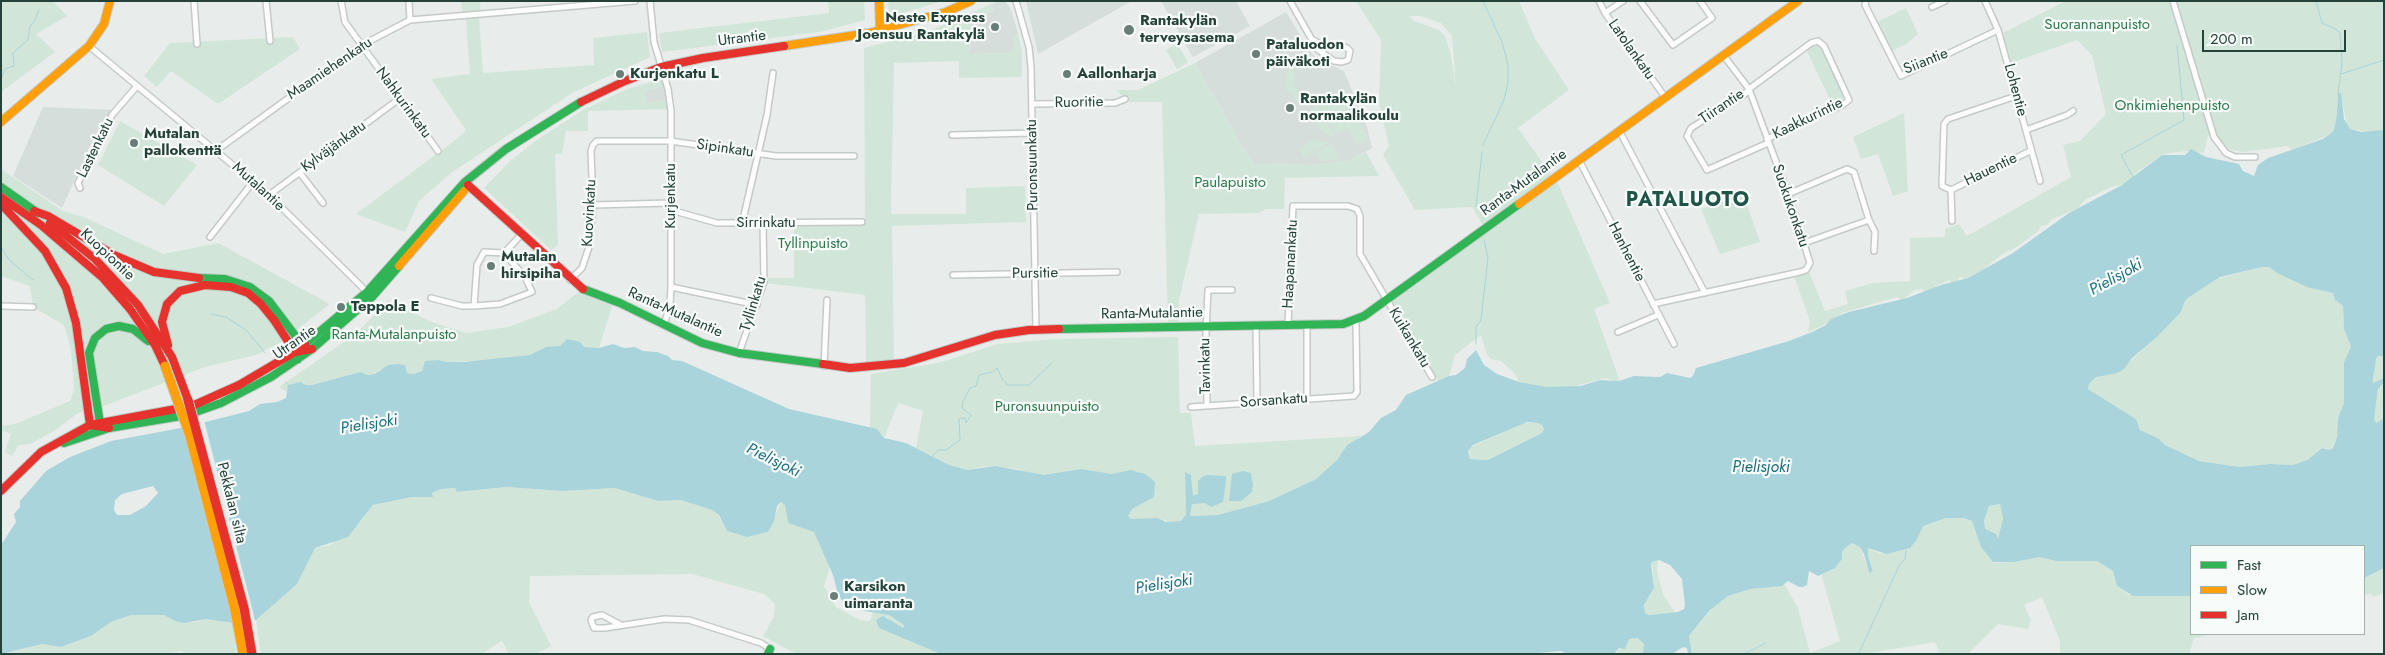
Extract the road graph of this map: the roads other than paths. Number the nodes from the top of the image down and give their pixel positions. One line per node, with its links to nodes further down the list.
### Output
1 (110, 1): 30 (main road)
2 (194, 1): 28 (street)
3 (266, 1): 27 (street)
4 (341, 1): 29 (street, Nahkurinkatu)
5 (409, 1): 23 (street)
6 (635, 1): 23 (street, Maamiehenkatu)
7 (650, 1): 32 (street, Kurjenkatu)
8 (879, 1): 24 (main road)
9 (971, 1): 24 (main road, Utrantie)
10 (1016, 1): 40 (street, Puronsuunkatu)
11 (1290, 1): 26 (street)
12 (1599, 1): 22 (street, Latolankatu)
13 (1623, 1): 22 (street)
14 (1640, 1): 15 (street)
15 (1700, 1)
16 (1798, 1): 31 (main road, Ranta-Mutalantie)
17 (1866, 1): 25 (street, Siiantie)
18 (1945, 1): 21 (street)
19 (1985, 1): 25 (street, Lohentie)
20 (2173, 1): 55 (street)
21 (1932, 7)
22 (1605, 13): 37 (street, Latolankatu)
23 (410, 20): 29 (street, Maamiehenkatu)
24 (880, 30): 32 (main road, Utrantie)
25 (1998, 30): 36 (street, Lohentie)
26 (1313, 40): 26 (street)
27 (270, 41)
28 (197, 44)
29 (362, 45): 38 (street, Nahkurinkatu); 50 (street, Maamiehenkatu)
30 (89, 46): 34 (street, Mutalantie); 42 (main road)
31 (1724, 56): 35 (street, Suokukonkatu); 37 (main road, Ranta-Mutalantie)
32 (661, 67): 47 (street, Kurjenkatu); 60 (main road, Utrantie)
33 (772, 73): 53 (street)
34 (137, 86): 50 (street, Mutalantie); 62 (street, Lastenkatu)
35 (1750, 89): 48 (street, Suokukonkatu); 48 (street, Tiirantie); 48 (street, Kaakkurintie)
36 (2016, 96): 43 (street, Lohentie); 63 (street)
37 (1665, 97): 44 (main road, Ranta-Mutalantie)
38 (399, 99): 51 (street, Nahkurinkatu); 57 (street, Kylväjänkatu)
39 (1126, 99): 40 (street, Ruoritie)
40 (1032, 104): 45 (street, Puronsuunkatu)
41 (2073, 111): 43 (street)
42 (1, 122)
43 (2026, 130): 52 (street, Lohentie)
44 (1620, 132): 56 (main road, Ranta-Mutalantie); 91 (street)
45 (1033, 133): 46 (street); 85 (street, Puronsuunkatu)
46 (952, 135)
47 (670, 141): 49 (street, Sipinkatu); 53 (street, Sipinkatu); 68 (street, Kurjenkatu)
48 (1767, 141): 64 (street, Suokukonkatu)
49 (597, 142): 70 (street, Kuovinkatu)
50 (217, 150): 59 (street, Mutalantie)
51 (438, 151)
52 (2030, 151): 58 (street, Lohentie); 63 (street, Hauentie)
53 (759, 154): 54 (street, Sipinkatu); 77 (street)
54 (854, 156)
55 (2255, 157)
56 (1579, 160): 94 (main road, Ranta-Mutalantie); 95 (street, Hanhentie)
57 (300, 172): 65 (street, Kylväjänkatu); 67 (street)
58 (2040, 181)
59 (253, 182): 65 (street, Mutalantie); 80 (street)
60 (467, 184): 79 (main road, Ranta-Mutalantie); 90 (main road, Utrantie)
61 (1, 187): 73 (main road, Kuopiontie)
62 (80, 188)
63 (1951, 190): 75 (street)
64 (1788, 194): 74 (street); 81 (street, Suokukonkatu)
65 (269, 195): 90 (street, Mutalantie)
66 (1, 197): 109 (main road, Kuopiontie)
67 (323, 203)
68 (670, 203): 70 (street); 72 (street, Kurjenkatu)
69 (1, 204): 120 (main road)
70 (593, 205): 87 (street, Kuovinkatu)
71 (1356, 209): 94 (street, Kuikankatu); 105 (street, Haapanankatu)
72 (671, 210): 77 (street, Sirrinkatu); 88 (street, Kurjenkatu)
73 (34, 211): 111 (main road); 113 (main road, Kuopiontie)
74 (1869, 220): 81 (street); 82 (street)
75 (1952, 221)
76 (862, 222): 78 (street, Sirrinkatu)
77 (742, 224): 78 (street, Sirrinkatu)
78 (763, 224): 96 (street, Tyllinkatu)
79 (520, 235): 83 (street); 87 (main road, Ranta-Mutalantie)
80 (210, 237)
81 (1804, 243): 91 (street, Suokukonkatu)
82 (1874, 251)
83 (504, 253): 98 (street); 98 (street)
84 (1117, 272): 85 (street, Pursitie)
85 (1035, 274): 86 (street, Pursitie); 107 (street, Puronsuunkatu)
86 (952, 275)
87 (570, 280): 103 (main road, Ranta-Mutalantie)
88 (671, 286): 96 (street); 103 (street, Kurjenkatu)
89 (1232, 290): 106 (street, Tavinkatu)
90 (370, 294): 111 (main road, Utrantie); 111 (main road, Utrantie)
91 (1705, 294): 95 (street, Suokukonkatu)
92 (431, 298): 98 (street)
93 (827, 300): 114 (street)
94 (1387, 300): 101 (main road, Ranta-Mutalantie); 115 (street, Kuikankatu)
95 (1653, 304): 100 (street, Hanhentie)
96 (757, 305): 112 (street, Tyllinkatu)
97 (1, 306): 99 (street)
98 (474, 306)
99 (33, 307)
100 (1658, 315): 108 (street); 110 (street, Hanhentie)
101 (1356, 320): 102 (main road, Ranta-Mutalantie); 116 (street, Sorsankatu)
102 (1307, 324): 105 (main road, Ranta-Mutalantie); 116 (street)
103 (664, 325): 112 (main road, Ranta-Mutalantie)
104 (1256, 325): 105 (main road, Ranta-Mutalantie); 106 (main road, Ranta-Mutalantie); 117 (street)
105 (1288, 325)
106 (1206, 327): 107 (main road, Ranta-Mutalantie); 118 (street, Tavinkatu)
107 (1036, 330): 114 (main road, Ranta-Mutalantie)
108 (1618, 332)
109 (155, 344): 113 (main road, Kuopiontie); 120 (main road)
110 (1674, 344)
111 (300, 352): 113 (main road); 120 (main road, Utrantie); 120 (main road, Utrantie)
112 (739, 353): 114 (main road, Ranta-Mutalantie)
113 (170, 362): 124 (main road, Pekkalan silta, bridge); 125 (main road, Pekkalan silta, bridge)
114 (824, 366)
115 (1432, 377)
116 (1307, 399): 117 (street, Sorsankatu)
117 (1258, 403): 118 (street, Sorsankatu)
118 (1207, 406): 119 (street, Sorsankatu)
119 (1191, 407)
120 (95, 427): 121 (main road, Utrantie)
121 (1, 491)
122 (621, 625): 122 (street); 123 (street)
123 (769, 651)
124 (243, 654)
125 (252, 654)

